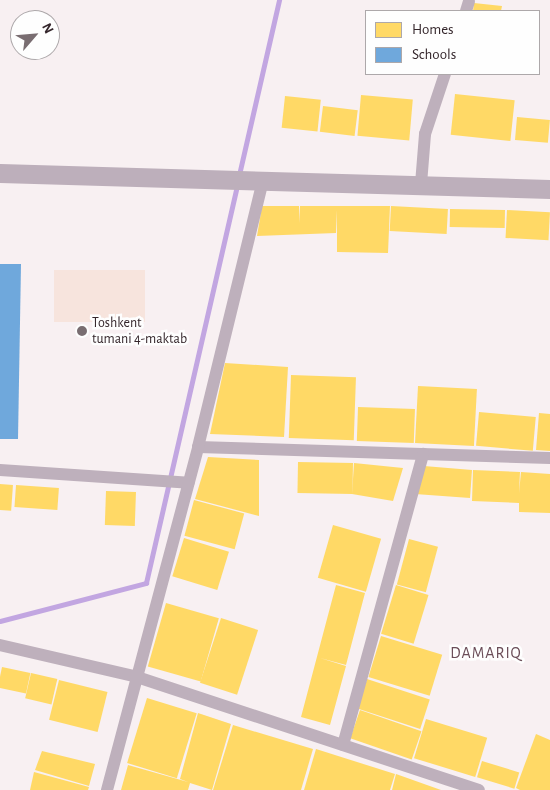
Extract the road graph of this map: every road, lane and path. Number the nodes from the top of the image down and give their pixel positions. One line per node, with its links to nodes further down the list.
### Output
1 (445, 75): 4 (street)
2 (0, 173): 3 (main road)
3 (255, 180): 4 (main road); 6 (street)
4 (421, 184): 5 (main road)
5 (550, 189)
6 (198, 447): 7 (street); 10 (street)
7 (424, 454): 8 (street); 13 (street)
8 (550, 458)
9 (0, 470): 10 (street)
10 (189, 483): 12 (street)
11 (0, 645): 12 (street)
12 (137, 677): 13 (street); 14 (street)
13 (343, 745): 15 (street)
14 (107, 790)
15 (478, 790)

